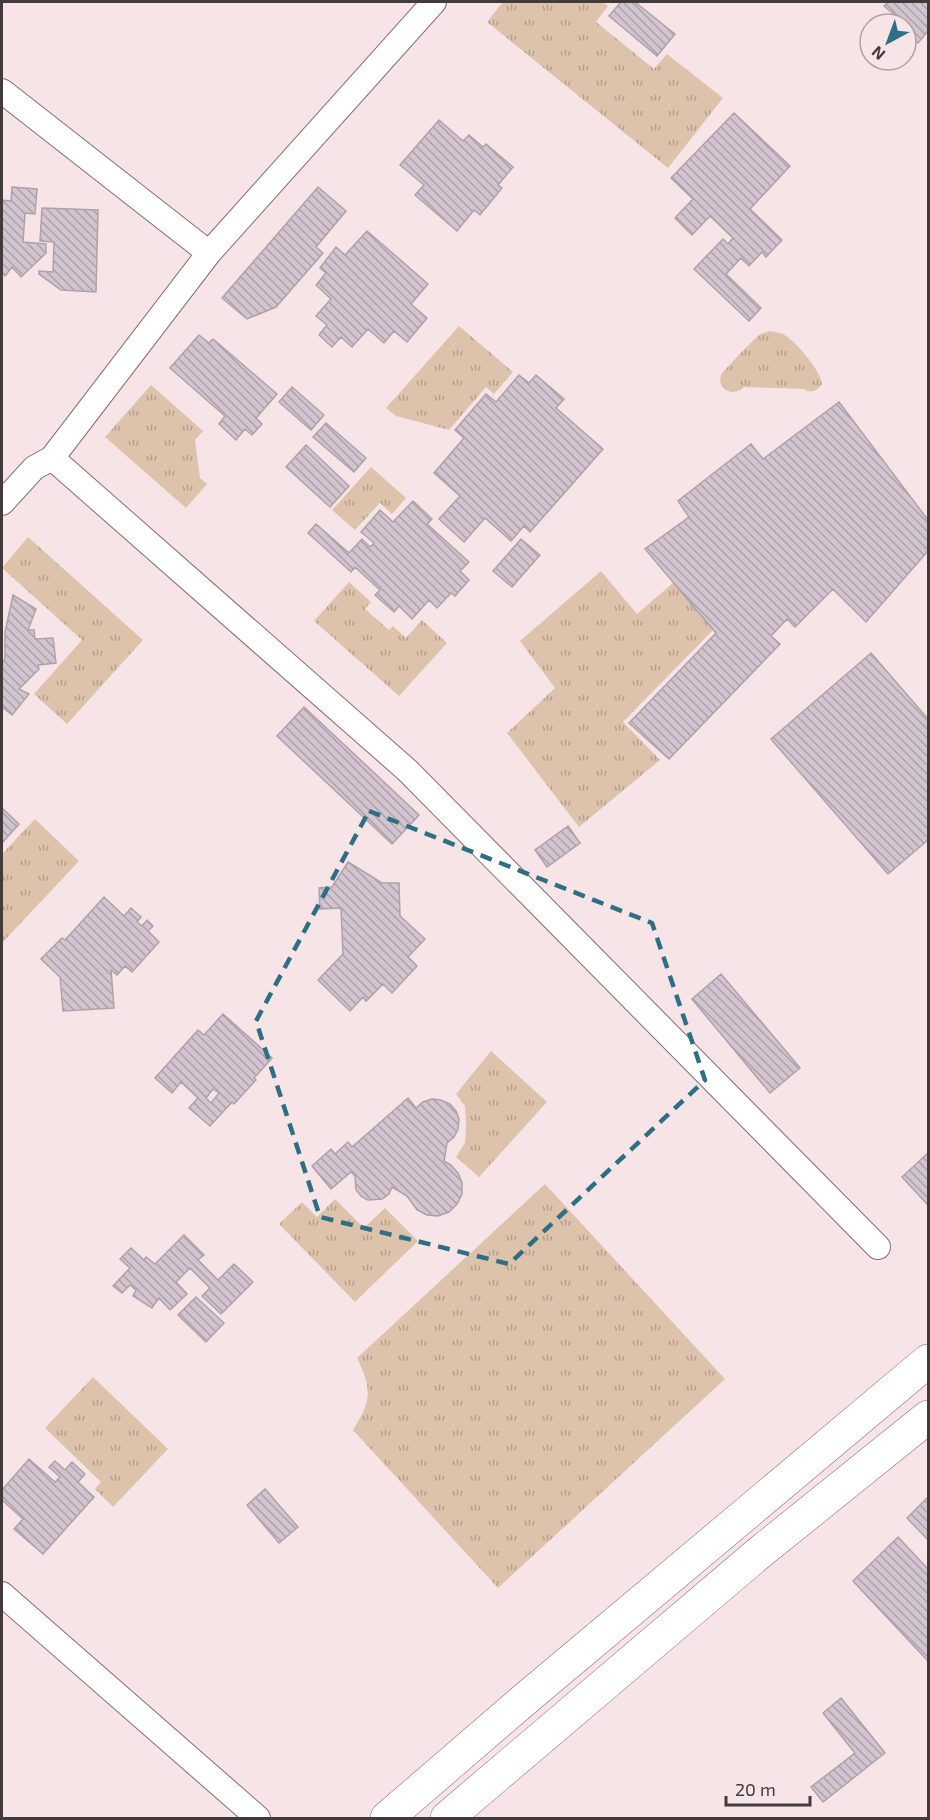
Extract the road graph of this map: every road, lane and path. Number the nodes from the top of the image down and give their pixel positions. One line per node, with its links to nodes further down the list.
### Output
1 (434, 2): 3 (street)
2 (2, 91): 3 (street)
3 (209, 253): 4 (street)
4 (52, 458): 5 (street); 6 (street)
5 (2, 503)
6 (878, 1247)
7 (928, 1361): 11 (street)
8 (928, 1417): 12 (street)
9 (2, 1594): 10 (street)
10 (258, 1818)
11 (387, 1818)
12 (447, 1818)

